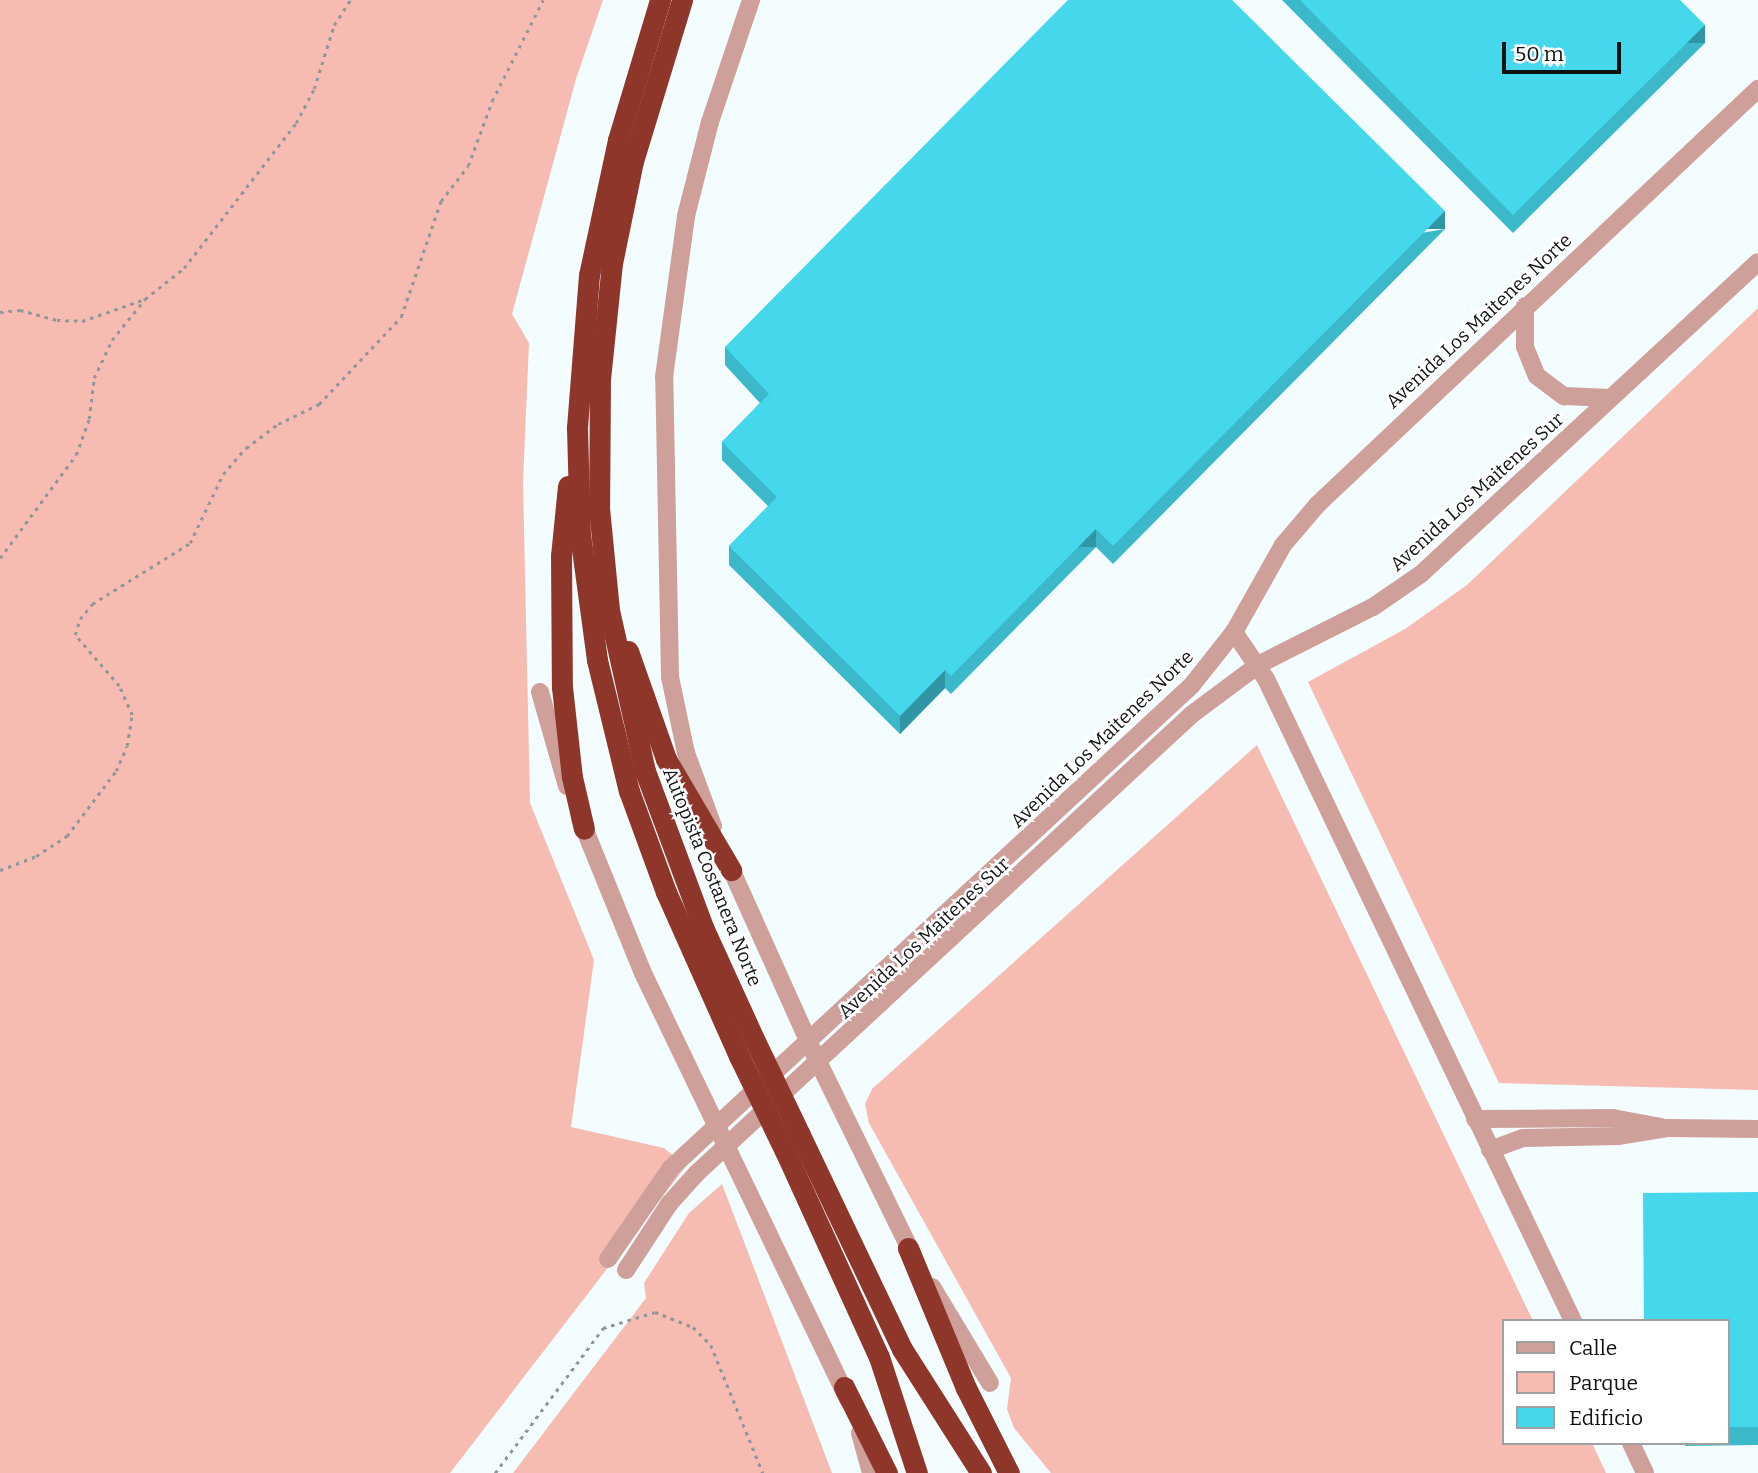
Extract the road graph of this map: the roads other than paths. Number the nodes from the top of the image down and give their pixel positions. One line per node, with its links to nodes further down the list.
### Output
1 (660, 0): 8 (highway)
2 (682, 0): 9 (highway, Autopista Costanera Norte)
3 (751, 0): 14 (street)
4 (1758, 89): 6 (street, Avenida Los Maitenes Norte)
5 (1758, 262): 7 (street, Avenida Los Maitenes Sur)
6 (1525, 306): 7 (street); 10 (street, Avenida Los Maitenes Norte)
7 (1611, 398): 11 (street, Avenida Los Maitenes Sur)
8 (577, 428): 13 (highway); 34 (highway, bridge)
9 (599, 508): 14 (highway); 35 (highway, Autopista Costanera Norte, bridge)
10 (1234, 632): 11 (street); 15 (street, Avenida Los Maitenes Norte)
11 (1258, 665): 16 (street, Avenida Los Maitenes Sur); 19 (street)
12 (540, 692): 13 (street)
13 (584, 829): 20 (street)
14 (731, 870): 17 (street)
15 (985, 881): 16 (street); 17 (street, Avenida Los Maitenes Norte)
16 (999, 896): 18 (street, Avenida Los Maitenes Sur)
17 (809, 1043): 18 (street); 20 (street, Avenida Los Maitenes Norte)
18 (819, 1064): 23 (street, Avenida Los Maitenes Sur); 25 (street)
19 (1475, 1119): 21 (street); 24 (street)
20 (719, 1126): 23 (street); 26 (street, Avenida Los Maitenes Norte)
21 (1668, 1128): 22 (street); 24 (street)
22 (1758, 1129)
23 (728, 1145): 27 (street, Avenida Los Maitenes Sur); 30 (street)
24 (1490, 1150): 28 (street)
25 (908, 1248): 29 (street); 36 (highway)
26 (608, 1259)
27 (626, 1270)
28 (1572, 1319)
29 (990, 1383)
30 (844, 1387): 32 (street); 33 (highway)
31 (1632, 1445): 37 (street)
32 (871, 1473)
33 (887, 1473)
34 (917, 1473)
35 (981, 1473)
36 (1009, 1473)
37 (1645, 1473)

